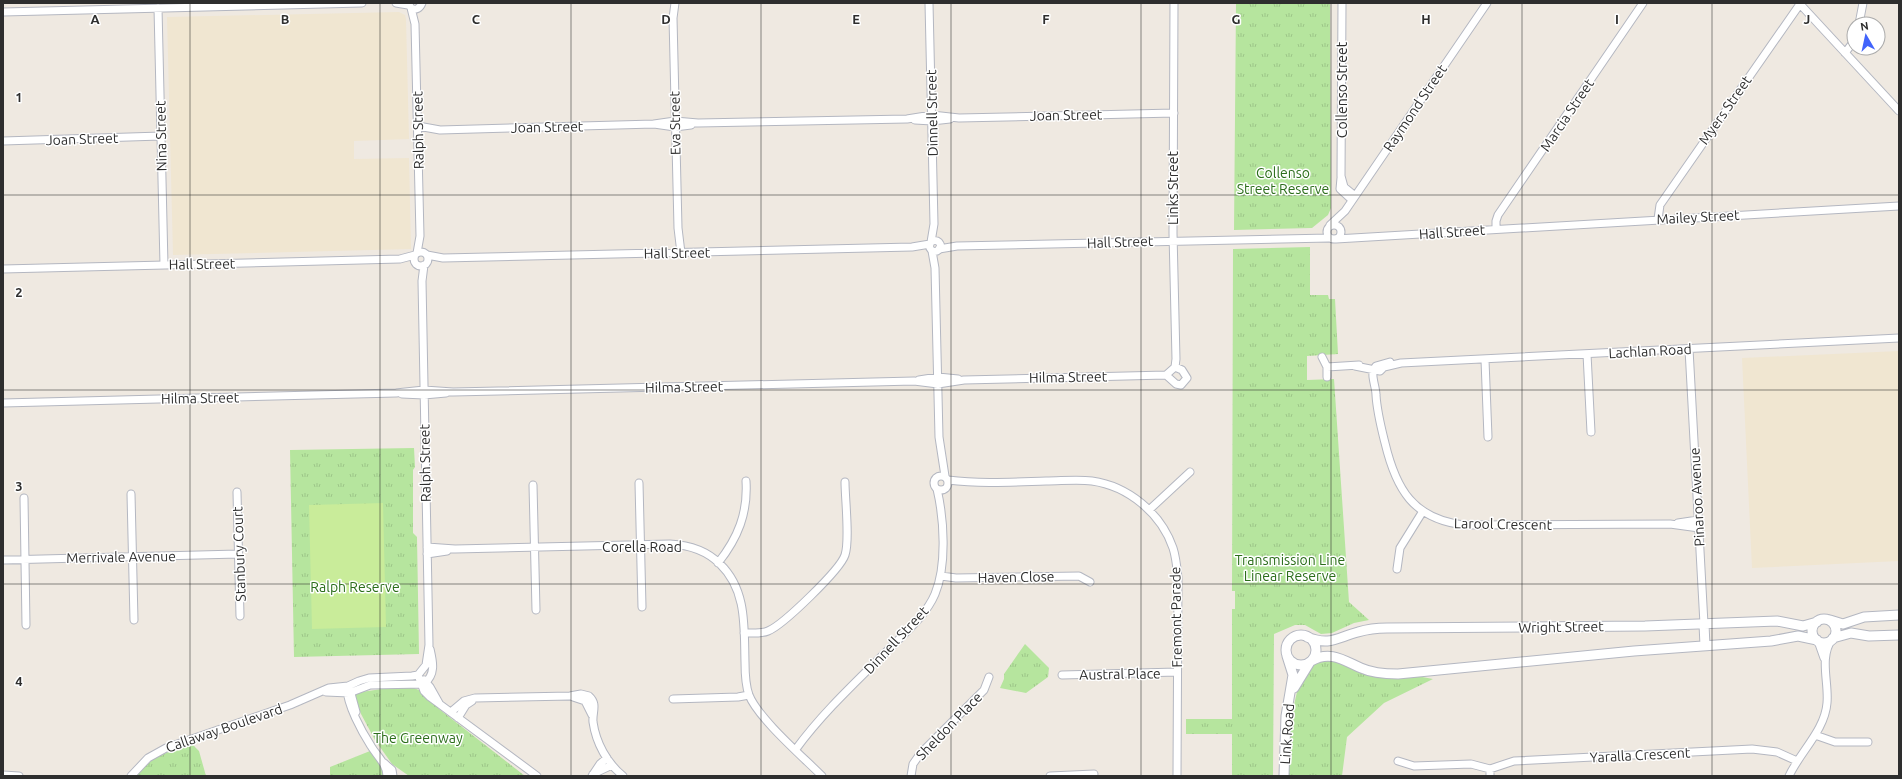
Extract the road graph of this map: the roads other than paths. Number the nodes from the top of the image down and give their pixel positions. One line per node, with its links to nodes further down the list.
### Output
1 (362, 3): 13 (street)
2 (396, 3): 14 (street)
3 (430, 3): 15 (street)
4 (670, 3): 19 (street, Eva Street)
5 (675, 3): 19 (street, Eva Street)
6 (929, 3): 24 (street, Dinnell Street)
7 (1174, 3): 23 (street, Links Street)
8 (1342, 3): 31 (street, Collenso Street)
9 (1487, 3): 31 (street, Raymond Street)
10 (1644, 3): 36 (street, Marcia Street)
11 (1800, 3): 21 (street); 34 (street, Myers Street)
12 (1863, 3): 18 (street)
13 (249, 4): 16 (street)
14 (409, 5): 15 (street); 20 (street, Ralph Street)
15 (421, 5): 20 (street, Ralph Street)
16 (158, 8): 17 (street); 29 (street, Nina Street)
17 (3, 12)
18 (1861, 16)
19 (673, 18): 25 (street, Eva Street)
20 (415, 24): 26 (street, Ralph Street)
21 (1845, 53): 22 (street)
22 (1899, 111)
23 (1174, 113): 24 (street, Joan Street); 41 (street, Links Street)
24 (932, 118): 25 (street, Joan Street); 42 (street, Dinnell Street)
25 (675, 124): 27 (street, Joan Street); 43 (street, Eva Street)
26 (418, 126): 27 (street, Joan Street); 28 (street, Ralph Street)
27 (440, 130): 28 (street, Joan Street)
28 (418, 134): 44 (street, Ralph Street)
29 (161, 136): 30 (street, Joan Street); 45 (street, Nina Street)
30 (3, 141)
31 (1353, 198): 33 (street, Raymond Street)
32 (1899, 206): 34 (street, Mailey Street)
33 (1343, 213): 35 (street, Raymond Street); 37 (street, Raymond Street)
34 (1658, 219): 36 (street, Mailey Street)
35 (1328, 228): 37 (street, Hall Street); 39 (street, Hall Street); 40 (street)
36 (1496, 229): 38 (street, Hall Street)
37 (1341, 230): 38 (street, Hall Street); 40 (street)
38 (1359, 236): 40 (street, Hall Street)
39 (1306, 238): 40 (street, Hall Street); 41 (street, Hall Street)
40 (1333, 238)
41 (1173, 240): 42 (street, Hall Street); 54 (street, Links Street)
42 (935, 246): 43 (street, Hall Street); 56 (street, Dinnell Street)
43 (678, 253): 44 (street, Hall Street)
44 (421, 259): 45 (street, Hall Street); 57 (street, Ralph Street)
45 (164, 265): 46 (street, Hall Street)
46 (3, 269)
47 (1899, 338): 48 (street, Lachlan Road)
48 (1689, 349): 49 (street, Lachlan Road); 74 (street, Pinaroo Avenue)
49 (1587, 354): 51 (street, Lachlan Road); 59 (street)
50 (1322, 357): 52 (street)
51 (1485, 360): 53 (street, Lachlan Road); 60 (street)
52 (1327, 367): 53 (street); 55 (street)
53 (1375, 370): 73 (street, Larool Crescent)
54 (1171, 371): 56 (street, Hilma Street)
55 (1327, 377)
56 (938, 381): 57 (street, Hilma Street); 63 (street, Dinnell Street)
57 (424, 393): 58 (street, Hilma Street); 79 (street, Ralph Street)
58 (3, 403)
59 (1591, 432)
60 (1488, 437)
61 (1190, 472): 72 (street)
62 (746, 481): 84 (street)
63 (945, 481): 67 (street, Fremont Parade); 67 (street, Dinnell Street); 71 (street, Dinnell Street); 72 (street, Fremont Parade)
64 (845, 482): 97 (street)
65 (639, 483): 77 (street)
66 (533, 485): 78 (street)
67 (937, 489): 71 (street, Dinnell Street)
68 (237, 492): 80 (street, Stanbury Court)
69 (131, 494): 81 (street)
70 (24, 498): 82 (street)
71 (942, 509): 86 (street, Dinnell Street)
72 (1149, 510): 107 (street, Fremont Parade)
73 (1423, 511): 75 (street, Larool Crescent); 85 (street)
74 (1698, 520): 75 (street, Larool Crescent); 76 (street, Pinaroo Avenue)
75 (1670, 524): 76 (street, Larool Crescent)
76 (1699, 528): 95 (street, Pinaroo Avenue)
77 (641, 545): 78 (street, Corella Road); 84 (street, Corella Road); 88 (street)
78 (534, 548): 79 (street, Corella Road); 89 (street)
79 (427, 550): 102 (street, Ralph Street)
80 (238, 554): 81 (street, Merrivale Avenue); 91 (street, Stanbury Court)
81 (132, 556): 82 (street, Merrivale Avenue); 92 (street)
82 (25, 559): 83 (street, Merrivale Avenue); 96 (street)
83 (3, 560)
84 (718, 563): 97 (street, Corella Road)
85 (1397, 569)
86 (941, 576): 87 (street, Haven Close); 121 (street, Dinnell Street)
87 (1090, 582)
88 (642, 607)
89 (536, 610)
90 (1899, 615): 93 (street)
91 (240, 616)
92 (134, 620)
93 (1830, 620): 94 (street); 100 (street)
94 (1816, 622): 95 (street, Wright Street); 101 (street)
95 (1704, 624): 99 (street, Wright Street); 103 (street, Pinaroo Avenue)
96 (26, 625)
97 (744, 633): 114 (street, Corella Road)
98 (1899, 635): 100 (street)
99 (1307, 637): 104 (street); 105 (street)
100 (1833, 639): 101 (street); 106 (street)
101 (1818, 640): 103 (street, Wright Street); 106 (street)
102 (429, 645): 108 (street, Ralph Street); 111 (street, Ralph Street)
103 (1705, 646): 105 (street, Wright Street)
104 (1287, 656): 105 (street); 113 (street, Link Road)
105 (1310, 661): 113 (street, Link Road)
106 (1826, 662): 119 (street)
107 (1177, 672): 109 (street, Austral Place); 140 (street, Fremont Parade)
108 (418, 675): 111 (street); 112 (street, Callaway Boulevard)
109 (1062, 675)
110 (989, 677): 138 (street, Sheldon Place)
111 (424, 683): 112 (street, Callaway Boulevard); 117 (street)
112 (349, 691): 124 (street); 133 (street, Callaway Boulevard)
113 (1291, 692): 141 (street, Link Road)
114 (749, 695): 116 (street); 121 (street, Corella Road)
115 (480, 699): 117 (street); 118 (street); 122 (street)
116 (673, 699)
117 (451, 712): 118 (street)
118 (458, 718): 136 (street)
119 (1815, 735): 120 (street); 123 (street)
120 (1868, 742)
121 (793, 747): 131 (street, Corella Road)
122 (607, 758): 126 (street); 130 (street)
123 (1796, 761): 127 (street, Yaralla Crescent); 142 (street)
124 (383, 762): 134 (street); 135 (street)
125 (1398, 762): 127 (street)
126 (612, 765): 130 (street); 137 (street)
127 (1490, 772)
128 (1094, 774): 139 (street)
129 (3, 775): 132 (street)
130 (593, 775)
131 (821, 775)
132 (19, 776)
133 (131, 776)
134 (387, 776)
135 (393, 776)
136 (537, 776)
137 (624, 776)
138 (911, 776)
139 (1050, 776)
140 (1177, 776)
141 (1284, 776)
142 (1789, 776)

